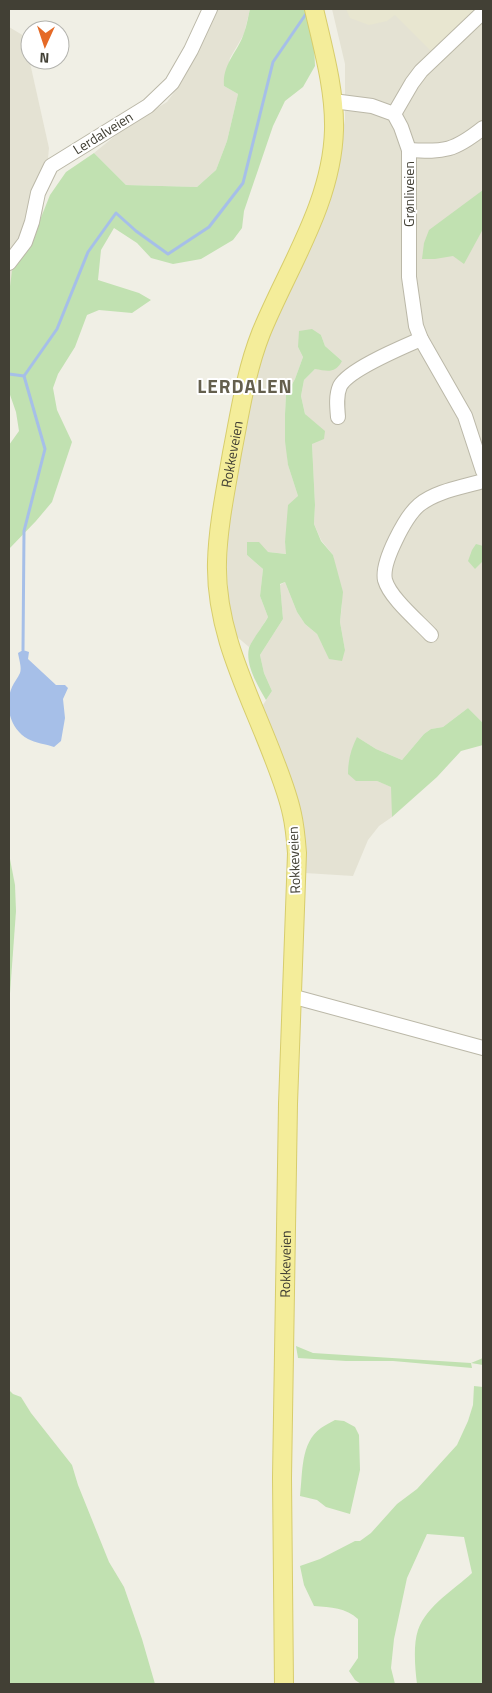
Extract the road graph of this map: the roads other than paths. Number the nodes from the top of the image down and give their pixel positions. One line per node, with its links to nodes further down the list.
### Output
1 (210, 9): 8 (street, Lerdalveien)
2 (314, 9): 4 (main road, Rokkeveien)
3 (483, 12): 5 (street)
4 (333, 101): 5 (street); 14 (main road, Rokkeveien)
5 (394, 114): 7 (street, Grønliveien)
6 (483, 128): 7 (street)
7 (408, 150): 9 (street, Grønliveien)
8 (9, 263)
9 (421, 340): 10 (street); 11 (street, Grønliveien)
10 (338, 416)
11 (483, 471)
12 (483, 480): 13 (street)
13 (431, 635)
14 (291, 996): 15 (street); 16 (main road, Rokkeveien)
15 (483, 1048)
16 (284, 1684)

